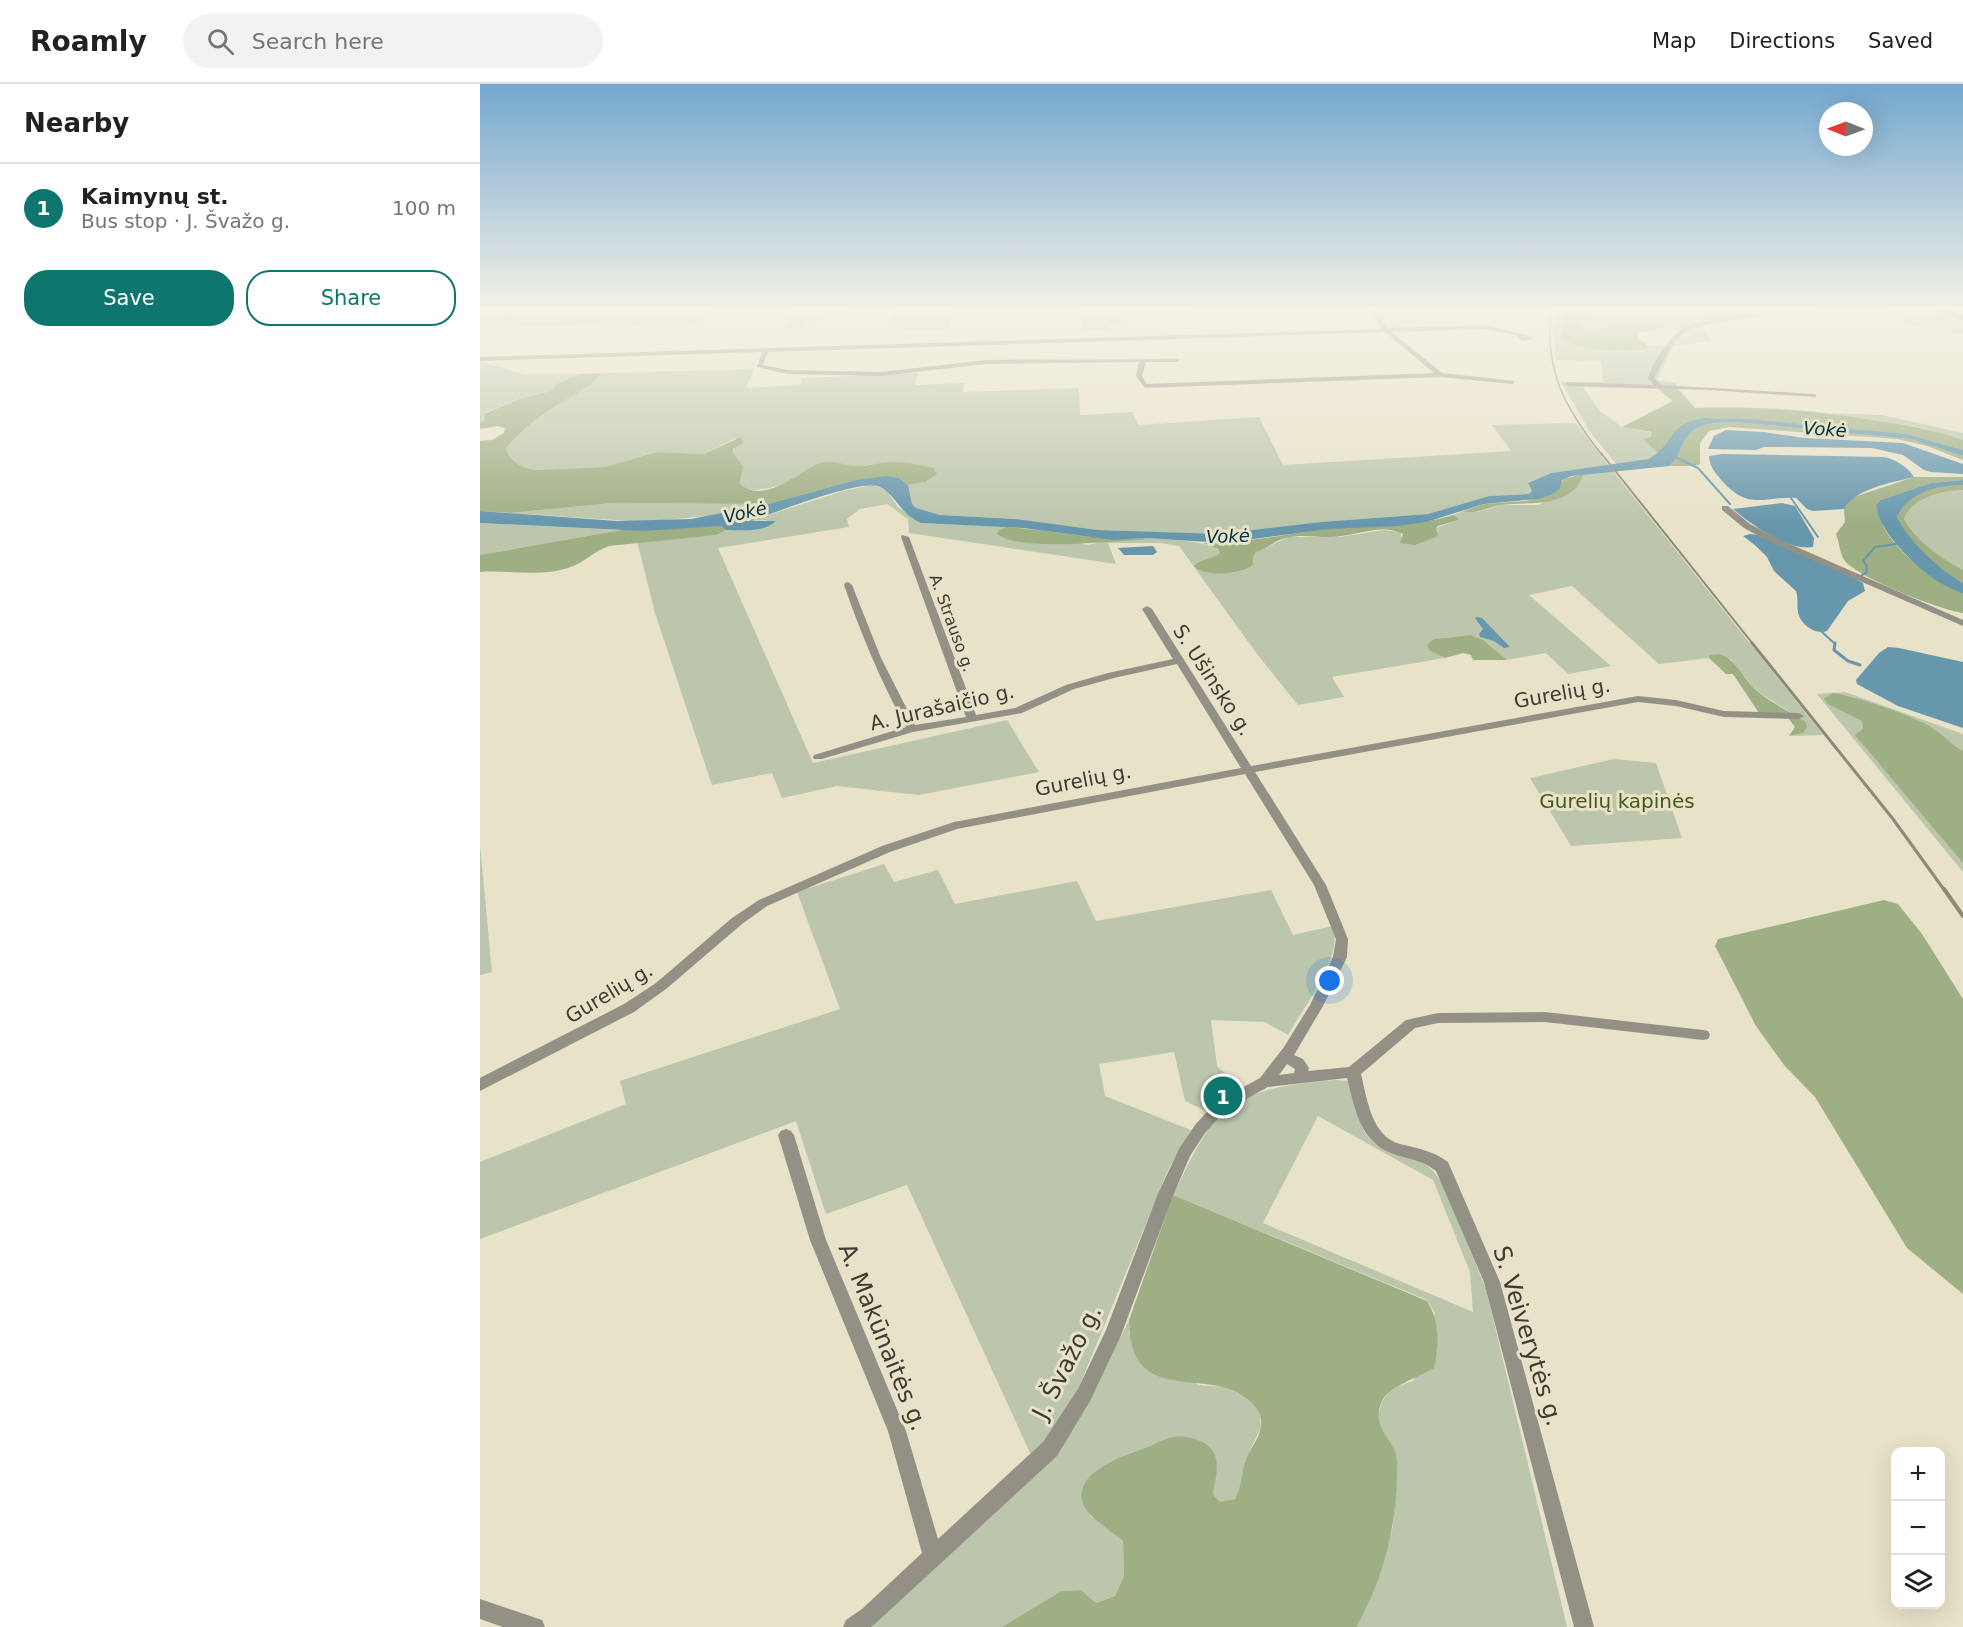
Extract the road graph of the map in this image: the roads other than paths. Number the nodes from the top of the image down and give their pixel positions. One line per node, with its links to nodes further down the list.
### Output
1 (1141, 380): 2 (street)
2 (1306, 380)
3 (1491, 380): 6 (street)
4 (1648, 380): 8 (street)
5 (1652, 380): 9 (street)
6 (1512, 382)
7 (1568, 384): 8 (street)
8 (1633, 386): 9 (street)
9 (1660, 386): 10 (street)
10 (1814, 396)
11 (1725, 507): 15 (street)
12 (905, 537): 18 (street, A. Strauso g.)
13 (848, 585): 19 (street)
14 (1147, 609): 16 (street, S. Ušinsko g.)
15 (1963, 623)
16 (1178, 661): 18 (street, A. Jurašaičio g.); 21 (street, S. Ušinsko g.)
17 (1798, 716): 21 (street, Gurelių g.)
18 (972, 719): 19 (street, A. Jurašaičio g.)
19 (912, 729): 20 (street, A. Jurašaičio g.)
20 (818, 757)
21 (1249, 770): 22 (street, S. Ušinsko g.); 28 (street, Gurelių g.)
22 (1316, 1006): 24 (street, J. Švažo g.)
23 (1703, 1035): 25 (street)
24 (1283, 1059): 26 (street); 27 (street, J. Švažo g.)
25 (1353, 1072): 26 (street, J. Švažo g.); 34 (street, S. Veiverytės g.)
26 (1300, 1077): 27 (street, J. Švažo g.)
27 (1265, 1082): 30 (street, J. Švažo g.)
28 (480, 1085)
29 (786, 1135): 30 (street, A. Makūnaitės g.)
30 (933, 1557): 33 (street, J. Švažo g.)
31 (480, 1610): 32 (street)
32 (535, 1627)
33 (853, 1627)
34 (1584, 1627)

